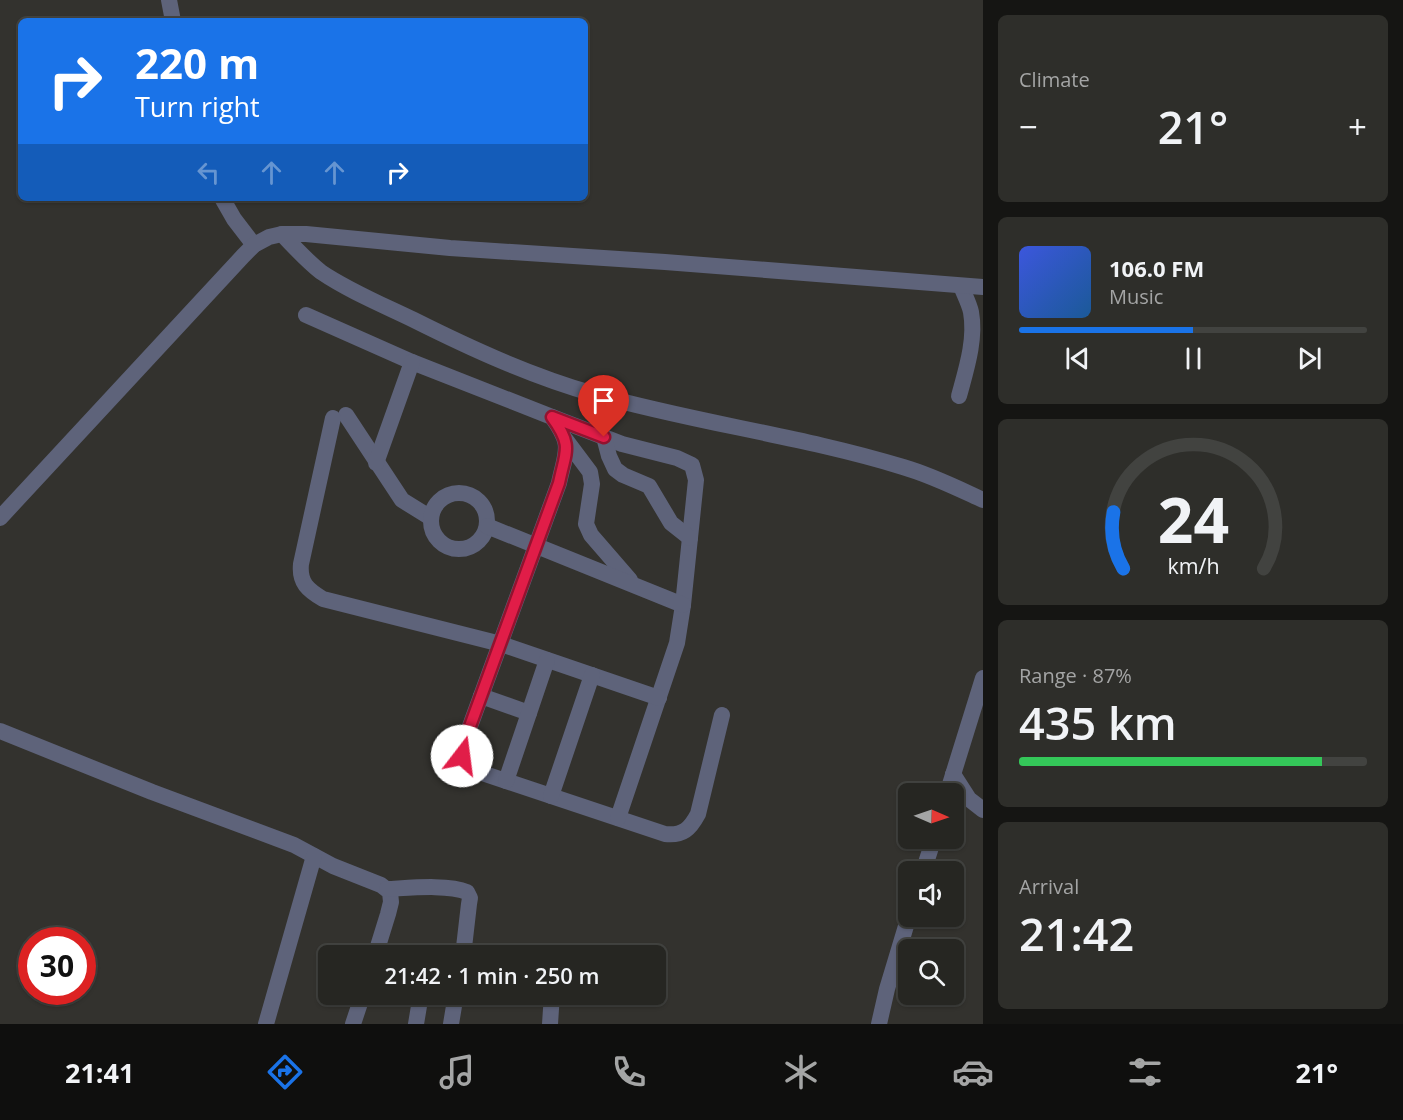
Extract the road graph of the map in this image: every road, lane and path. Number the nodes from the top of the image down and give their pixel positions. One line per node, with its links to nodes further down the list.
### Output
1 (169, 0): 2 (street)
2 (172, 18)
3 (224, 201): 5 (street)
4 (282, 234): 5 (street); 6 (street); 17 (street)
5 (254, 245): 19 (street)
6 (961, 286): 7 (street); 10 (street)
7 (983, 287)
8 (306, 315): 9 (street)
9 (412, 362): 11 (street); 14 (street)
10 (959, 396)
11 (552, 417): 12 (street); 13 (street)
12 (604, 437): 15 (street); 21 (street)
13 (566, 440): 16 (street); 22 (street)
14 (376, 463): 18 (street); 25 (street)
15 (623, 475): 16 (street); 21 (street)
16 (591, 490): 23 (street)
17 (983, 500)
18 (431, 518): 20 (street); 20 (street)
19 (0, 519)
20 (487, 526): 22 (street)
21 (690, 538): 24 (street)
22 (536, 545): 23 (street); 25 (street)
23 (631, 584): 24 (street)
24 (683, 605): 30 (street)
25 (501, 644): 26 (street); 29 (street)
26 (547, 660): 27 (street); 31 (street)
27 (592, 675): 30 (street); 37 (street)
28 (983, 678): 34 (street)
29 (481, 696): 31 (street); 35 (street)
30 (659, 698): 39 (street)
31 (529, 713): 35 (street)
32 (722, 715): 39 (street)
33 (0, 731): 40 (street)
34 (953, 774): 36 (street); 38 (street)
35 (506, 781): 37 (street)
36 (950, 783)
37 (551, 796): 39 (street)
38 (983, 810)
39 (618, 818)
40 (314, 856): 41 (street); 49 (street)
41 (387, 889): 43 (street); 44 (street)
42 (906, 927): 54 (street)
43 (378, 945)
44 (464, 945)
45 (360, 1005): 50 (street)
46 (419, 1005): 51 (street)
47 (454, 1005): 52 (street)
48 (551, 1005): 53 (street)
49 (266, 1024)
50 (354, 1024)
51 (416, 1024)
52 (451, 1024)
53 (550, 1024)
54 (879, 1024)

